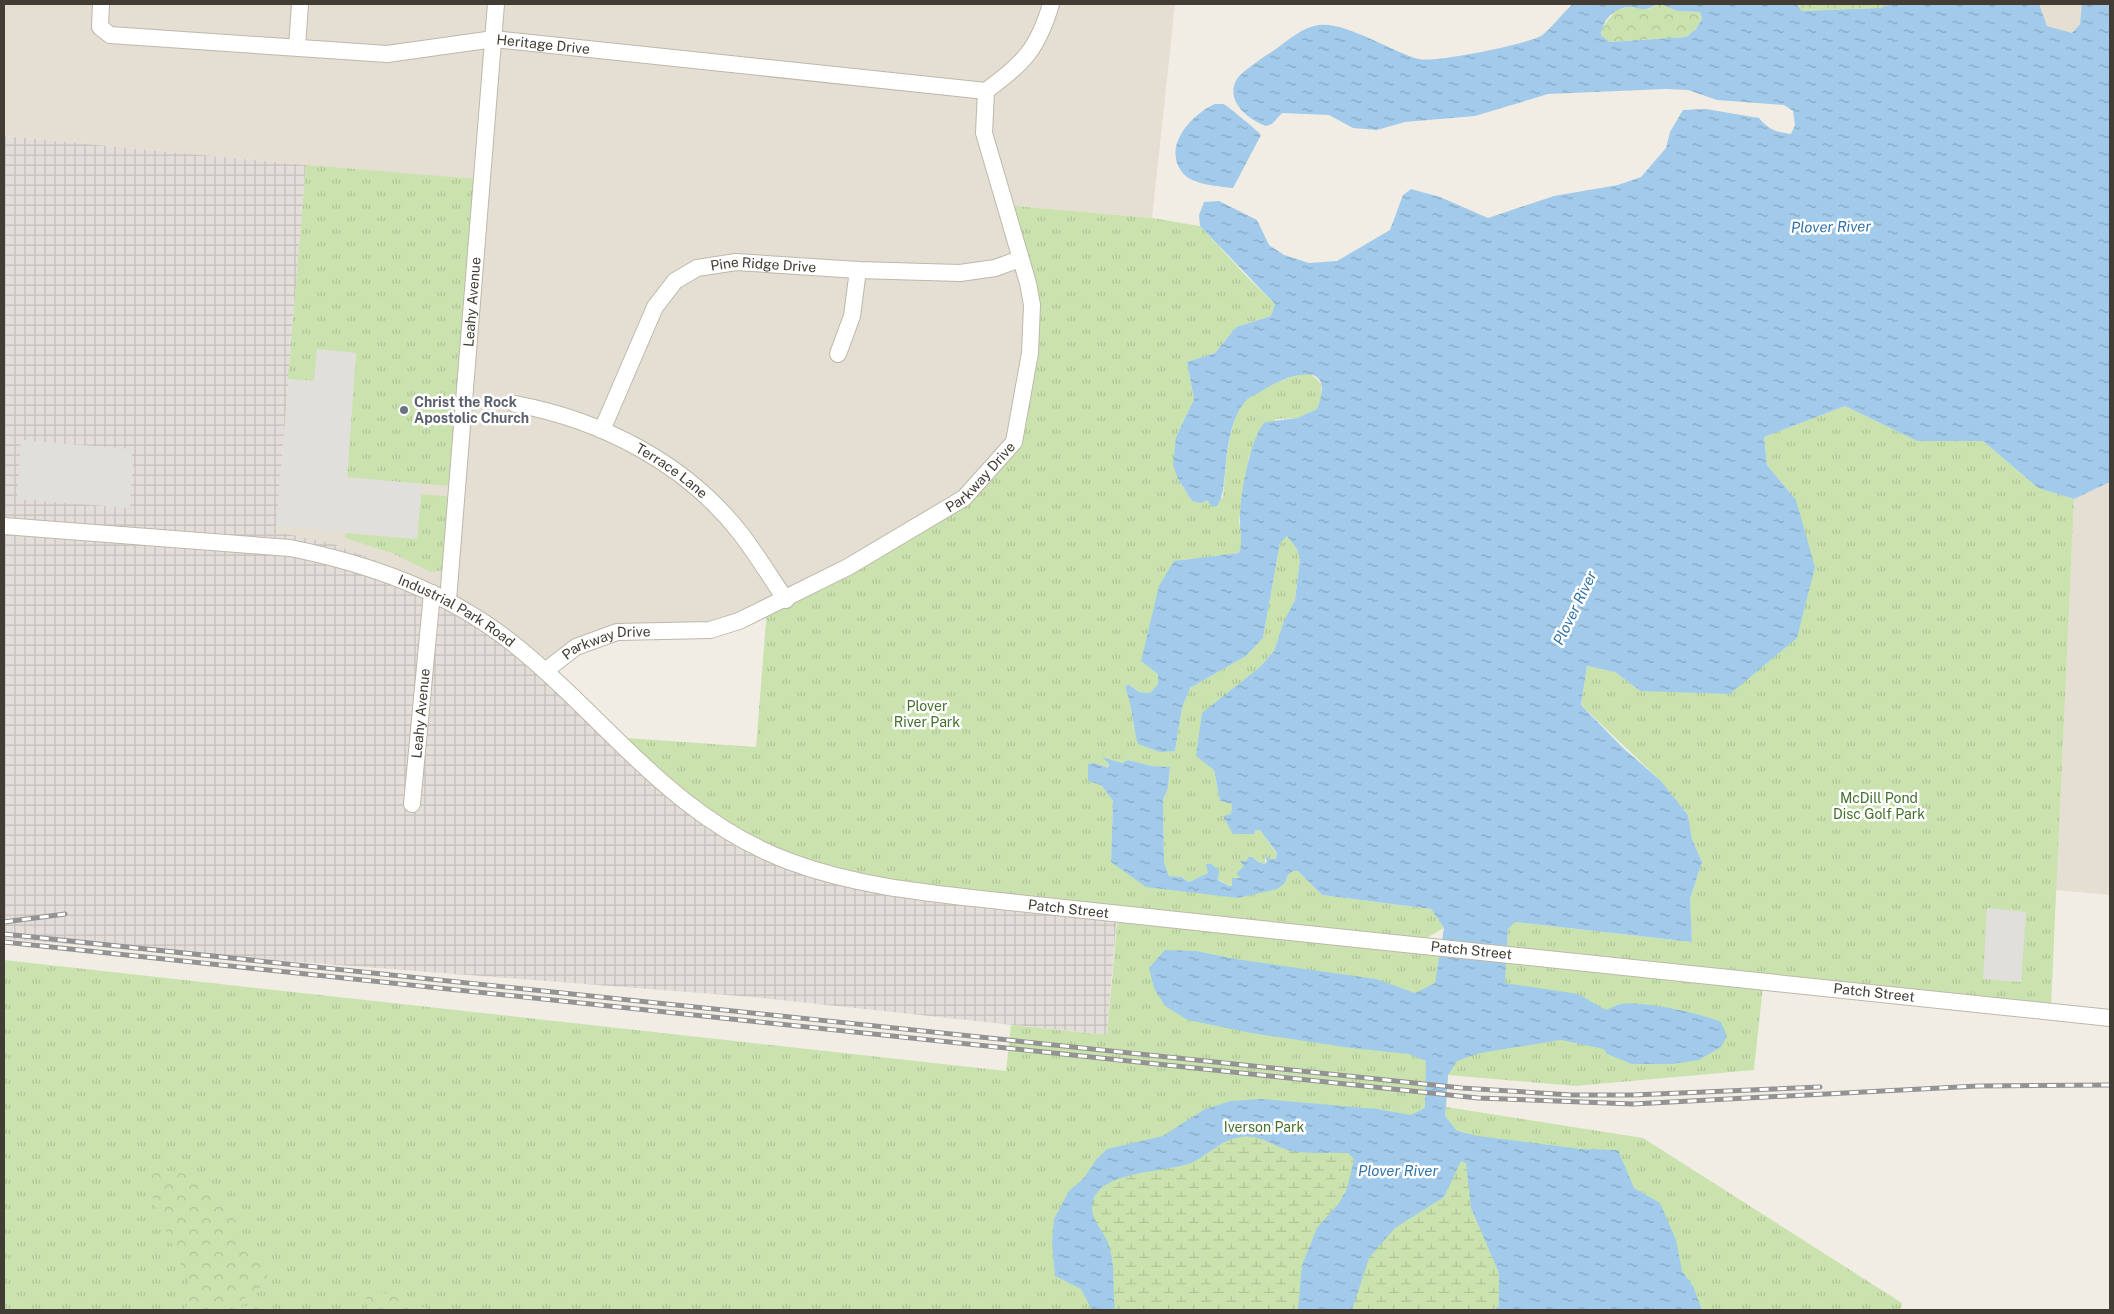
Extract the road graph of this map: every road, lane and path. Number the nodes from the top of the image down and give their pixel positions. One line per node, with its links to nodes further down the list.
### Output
1 (101, 4): 6 (street, Heritage Drive)
2 (300, 4): 6 (street)
3 (496, 4): 5 (street, Leahy Avenue)
4 (1051, 4): 7 (street)
5 (494, 38): 6 (street, Heritage Drive); 7 (street, Heritage Drive); 15 (street, Leahy Avenue)
6 (296, 47)
7 (986, 91): 8 (street, Parkway Drive)
8 (1020, 259): 9 (street, Pine Ridge Drive); 16 (street, Parkway Drive)
9 (858, 270): 10 (street); 12 (street, Pine Ridge Drive)
10 (838, 354)
11 (515, 404): 12 (street, Terrace Lane)
12 (602, 430): 16 (street, Terrace Lane)
13 (4, 526): 14 (street, Industrial Park Road)
14 (432, 593): 15 (street, Industrial Park Road); 18 (street, Leahy Avenue)
15 (448, 600): 17 (street, Industrial Park Road)
16 (786, 600): 17 (street, Parkway Drive)
17 (545, 671): 19 (street, Industrial Park Road)
18 (412, 804)
19 (834, 876): 20 (street, Patch Street)
20 (2110, 1018)

